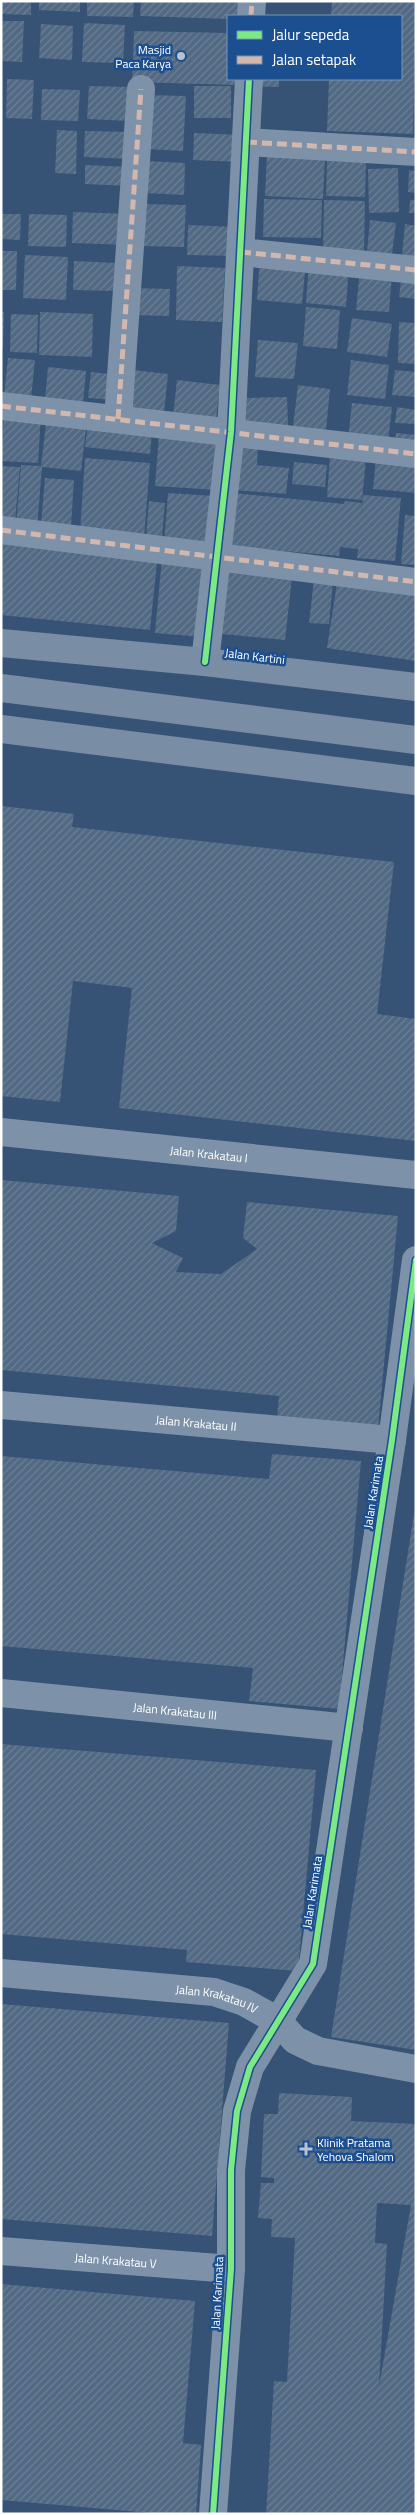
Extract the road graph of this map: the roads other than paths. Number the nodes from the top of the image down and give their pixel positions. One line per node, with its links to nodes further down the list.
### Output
1 (252, 1): 2 (street)
2 (251, 15)
3 (249, 80): 5 (street)
4 (141, 89): 10 (street)
5 (247, 142): 6 (street); 7 (street)
6 (416, 152)
7 (241, 252): 8 (street); 11 (street)
8 (416, 270)
9 (1, 406): 10 (street)
10 (118, 419): 11 (street)
11 (230, 432): 12 (street); 14 (street)
12 (416, 454)
13 (1, 530): 14 (street)
14 (217, 556): 15 (street); 17 (street)
15 (416, 582)
16 (1, 643): 17 (main road, Jalan Kartini)
17 (206, 662): 18 (main road, Jalan Kartini)
18 (416, 687)
19 (1, 688): 21 (main road)
20 (1, 729): 22 (main road)
21 (416, 740)
22 (416, 781)
23 (1, 1132): 24 (street, Jalan Krakatau I)
24 (416, 1175)
25 (416, 1260): 27 (street, Jalan Karimata)
26 (1, 1406): 27 (street, Jalan Krakatau II)
27 (392, 1440): 29 (street, Jalan Karimata)
28 (1, 1692): 29 (street, Jalan Krakatau III)
29 (349, 1728): 31 (street, Jalan Karimata)
30 (1, 1973): 31 (street, Jalan Krakatau IV)
31 (278, 2021): 32 (street, Jalan Krakatau IV); 34 (street, Jalan Karimata)
32 (416, 2069)
33 (1, 2251): 34 (street, Jalan Krakatau V)
34 (230, 2269): 35 (street, Jalan Karimata)
35 (213, 2514)

